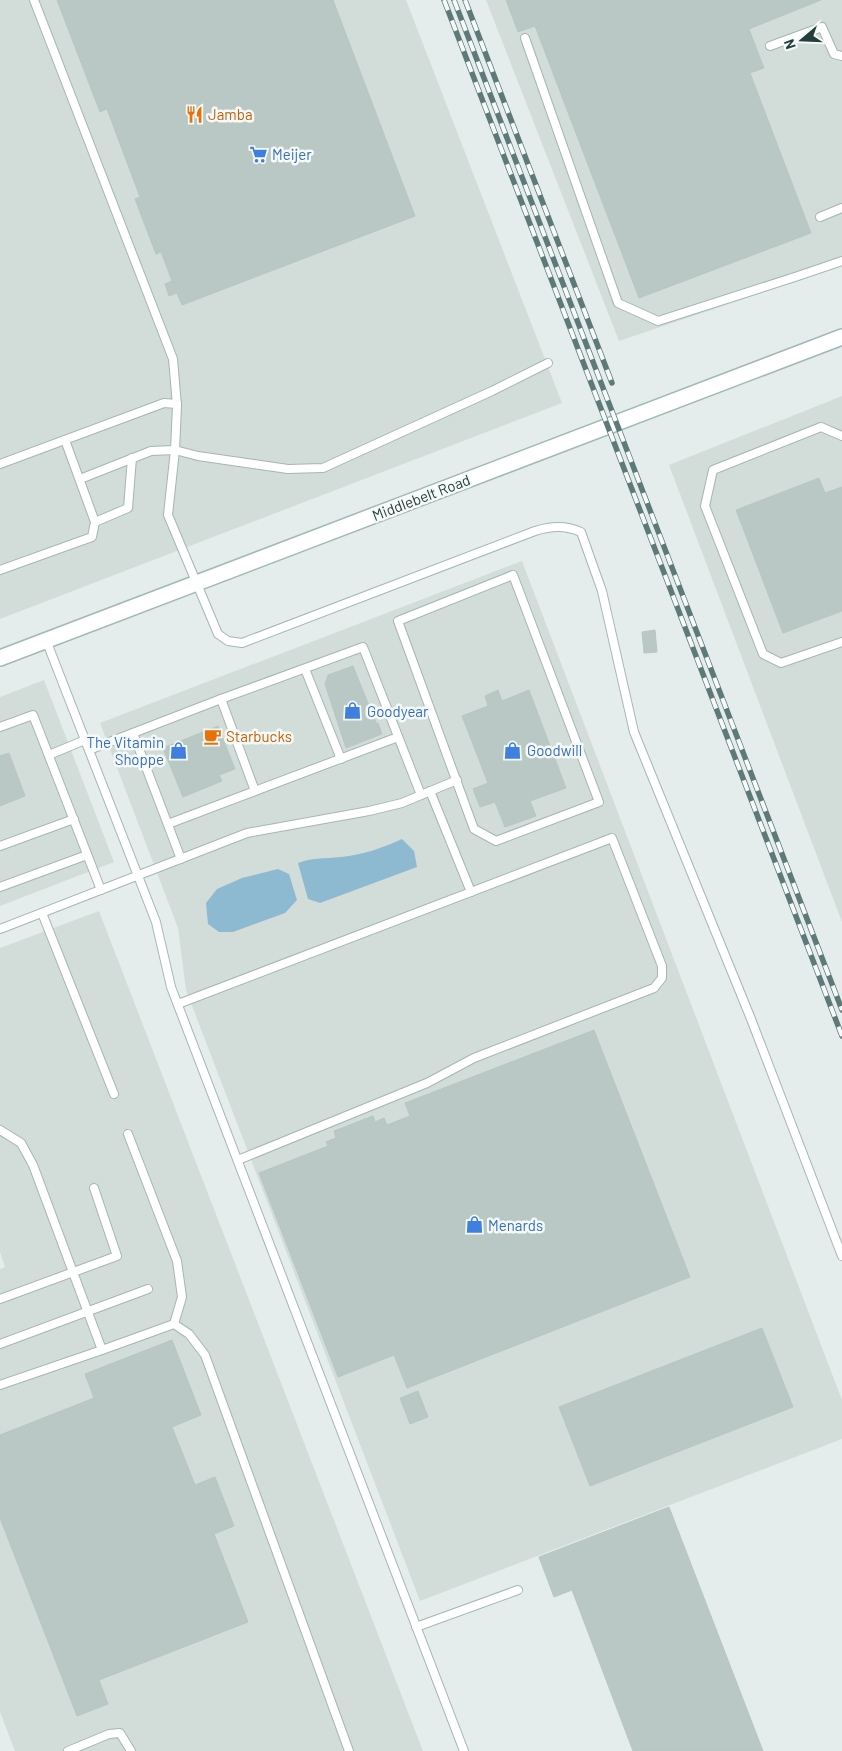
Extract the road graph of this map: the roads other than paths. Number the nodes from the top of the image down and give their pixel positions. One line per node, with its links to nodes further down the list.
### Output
1 (34, 0): 10 (lane)
2 (525, 38): 7 (lane)
3 (770, 46): 4 (lane)
4 (842, 56)
5 (842, 208): 6 (lane)
6 (820, 217)
7 (842, 261)
8 (842, 337): 19 (main road, Middlebelt Road)
9 (548, 363): 13 (lane)
10 (177, 404): 12 (lane); 13 (lane)
11 (842, 436): 21 (lane)
12 (66, 440): 15 (lane); 16 (lane)
13 (175, 450): 14 (lane); 19 (lane)
14 (132, 458): 16 (lane); 17 (lane)
15 (0, 464)
16 (80, 479): 17 (lane)
17 (95, 522): 18 (lane)
18 (0, 570)
19 (196, 583): 20 (main road, Middlebelt Road); 53 (lane)
20 (46, 640): 22 (main road, Middlebelt Road); 28 (lane)
21 (842, 642)
22 (0, 658)
23 (305, 669): 24 (lane); 27 (lane); 31 (lane)
24 (221, 700): 26 (lane); 33 (lane)
25 (0, 727): 30 (lane)
26 (133, 733): 29 (lane); 37 (lane)
27 (398, 737): 31 (lane); 35 (lane)
28 (86, 740): 29 (lane); 30 (lane)
29 (89, 750): 41 (lane)
30 (49, 755): 36 (lane)
31 (341, 759): 33 (lane)
32 (457, 780): 32 (lane); 34 (lane)
33 (255, 791): 37 (lane)
34 (430, 791): 35 (lane); 44 (lane)
35 (421, 795): 40 (lane)
36 (74, 819): 38 (lane); 39 (lane)
37 (168, 824): 40 (lane)
38 (0, 846)
39 (88, 855): 42 (lane); 43 (lane)
40 (181, 859): 41 (lane)
41 (138, 875): 43 (lane); 47 (lane)
42 (0, 887)
43 (101, 890): 45 (lane)
44 (471, 892): 47 (lane); 51 (lane)
45 (42, 913): 46 (lane); 48 (lane)
46 (0, 929)
47 (178, 1004): 51 (lane)
48 (114, 1094)
49 (0, 1130): 54 (lane)
50 (128, 1134): 58 (lane)
51 (238, 1160): 63 (lane)
52 (94, 1188): 54 (lane)
53 (842, 1256)
54 (73, 1273): 56 (lane); 57 (lane)
55 (148, 1289): 57 (lane)
56 (0, 1299)
57 (86, 1311): 59 (lane); 60 (lane)
58 (174, 1324): 60 (lane); 66 (lane)
59 (0, 1344)
60 (102, 1350): 61 (lane)
61 (0, 1385)
62 (518, 1590): 63 (lane)
63 (416, 1627): 67 (lane)
64 (68, 1751): 65 (lane)
65 (131, 1751)
66 (349, 1751)
67 (464, 1751)

